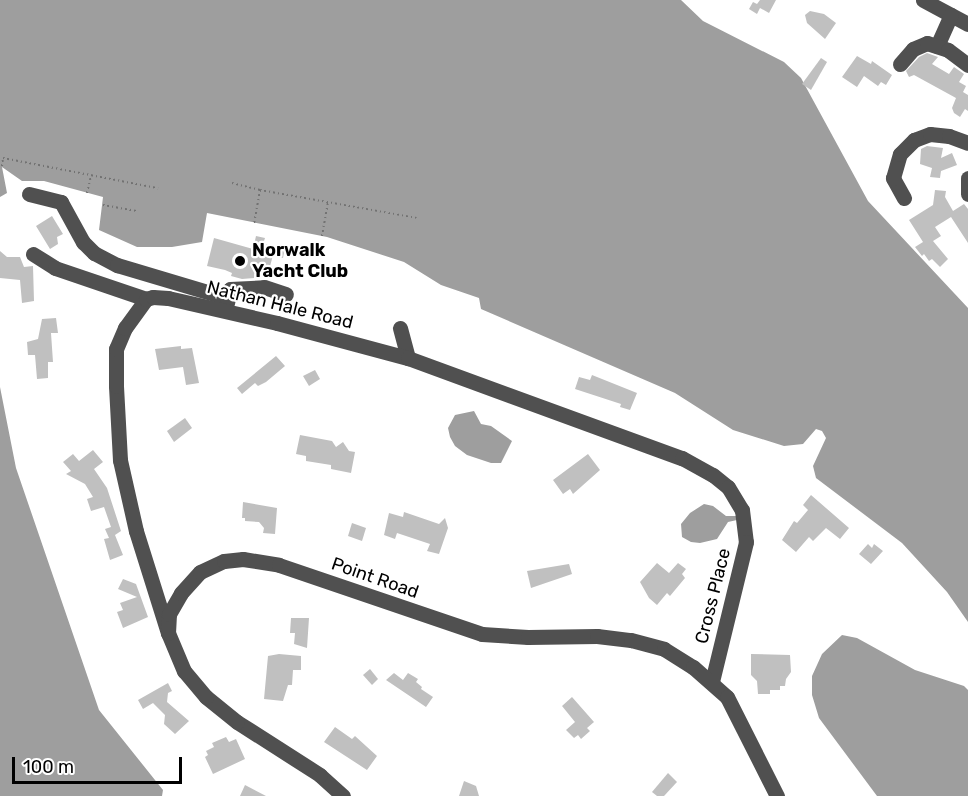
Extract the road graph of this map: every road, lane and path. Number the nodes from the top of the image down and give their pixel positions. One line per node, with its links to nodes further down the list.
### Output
1 (923, 0): 2 (street)
2 (951, 15): 3 (street); 4 (street)
3 (968, 24)
4 (937, 46): 5 (street); 6 (street)
5 (900, 64)
6 (968, 65)
7 (968, 143): 17 (street)
8 (2, 166): 9 (path)
9 (92, 175): 12 (path); 14 (path)
10 (968, 178): 16 (street)
11 (232, 183): 13 (path)
12 (158, 188)
13 (260, 190): 18 (path); 22 (path)
14 (87, 193)
15 (29, 194): 27 (street)
16 (968, 194)
17 (904, 198)
18 (328, 202): 21 (path); 23 (path)
19 (103, 205): 20 (path)
20 (136, 211)
21 (417, 218)
22 (254, 223)
23 (322, 236)
24 (33, 254): 26 (street, Nathan Hale Road)
25 (286, 294): 27 (street)
26 (146, 299): 27 (street, Nathan Hale Road); 31 (street)
27 (226, 304): 29 (street, Nathan Hale Road)
28 (400, 328): 29 (street)
29 (408, 358): 30 (street, Nathan Hale Road)
30 (728, 487): 32 (street, Cross Place)
31 (168, 633): 32 (street, Point Road); 33 (street)
32 (712, 682): 34 (street, Point Road)
33 (343, 796)
34 (777, 796)

